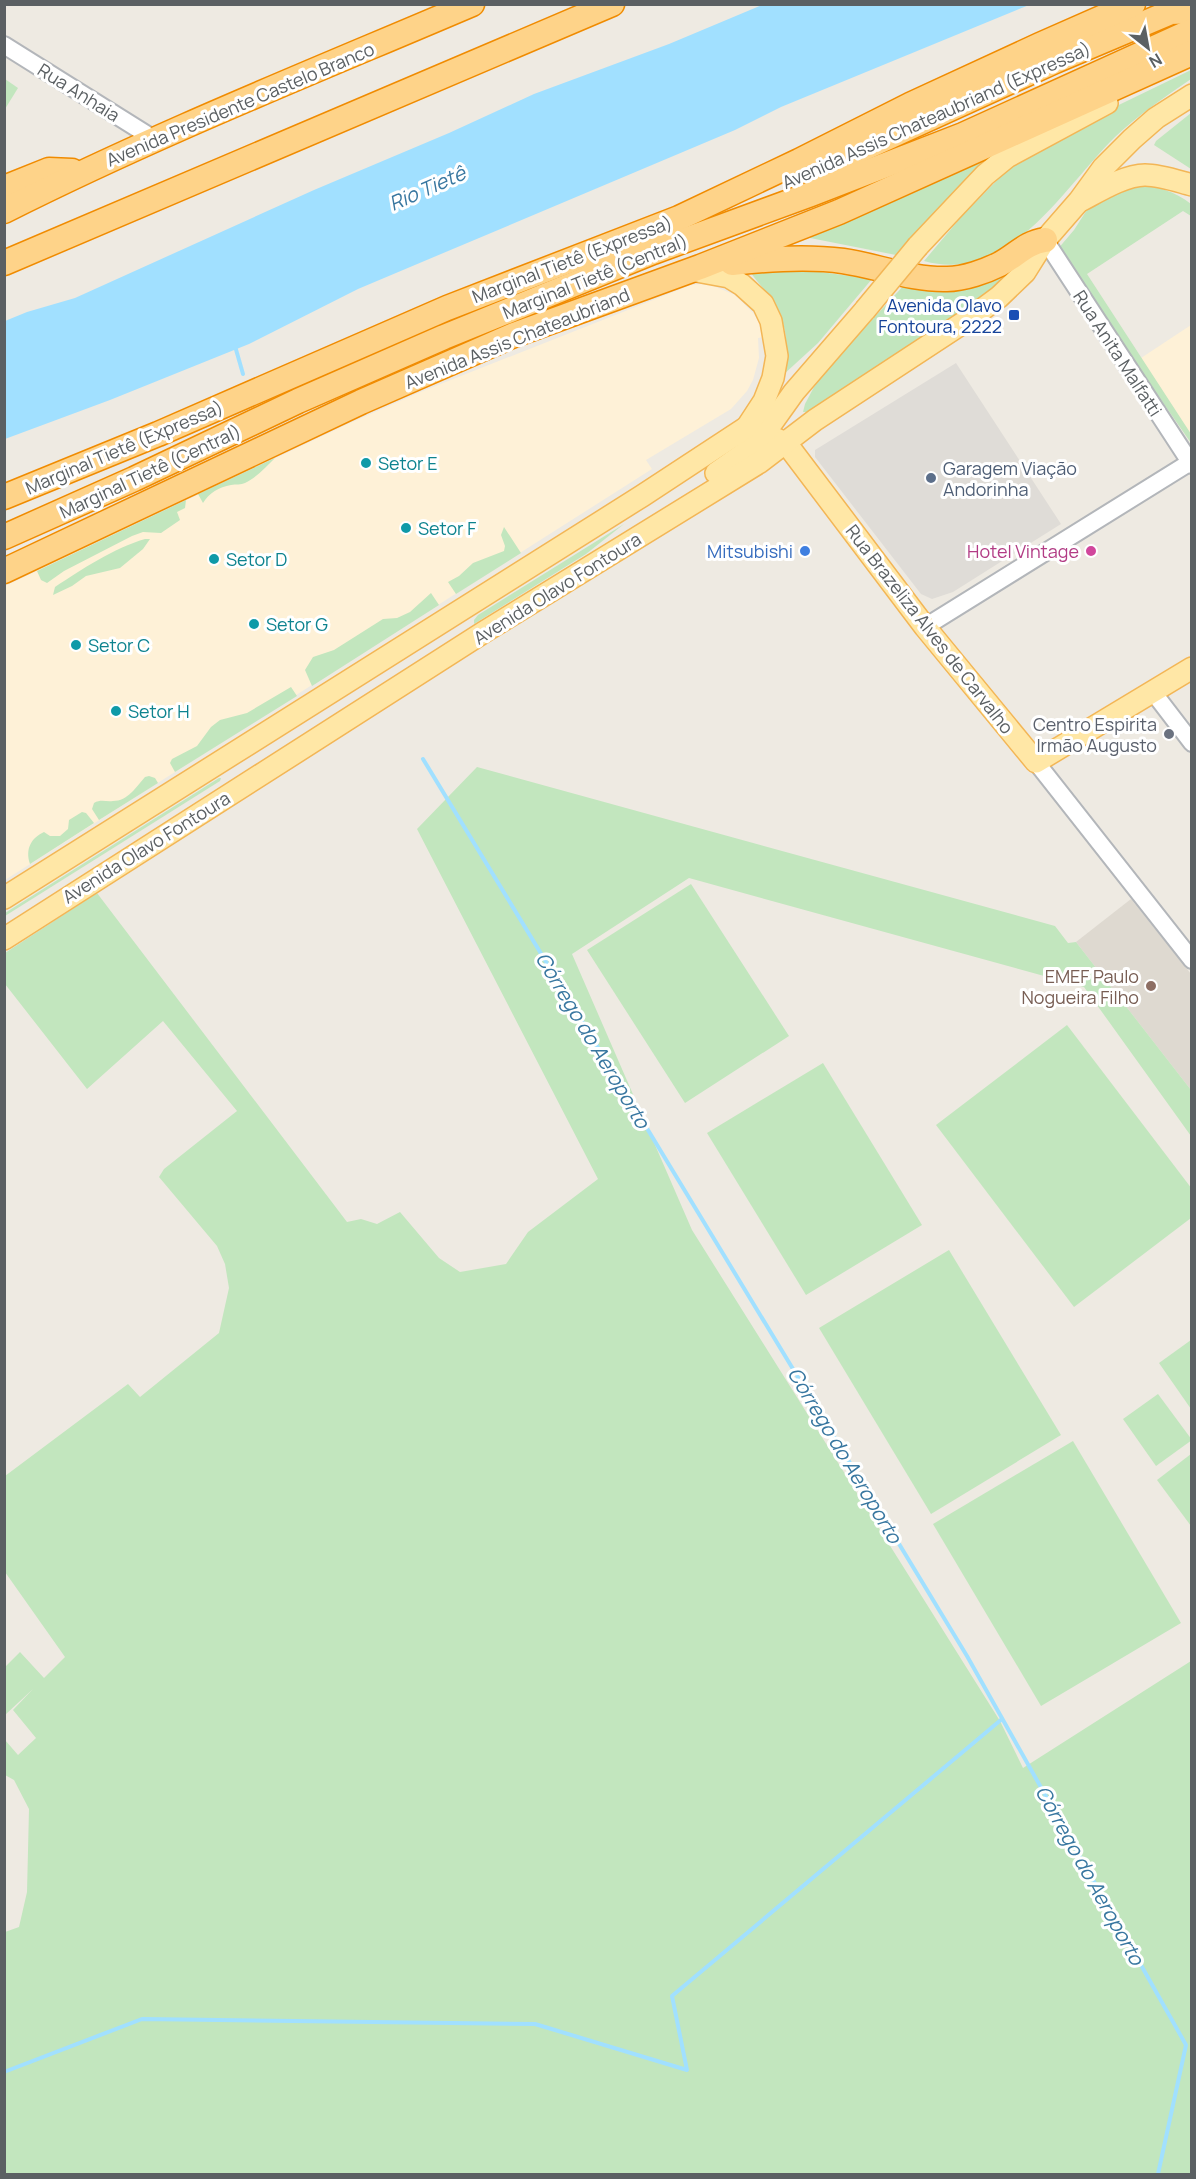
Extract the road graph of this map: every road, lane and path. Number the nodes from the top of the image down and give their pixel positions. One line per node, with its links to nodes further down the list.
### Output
1 (472, 4): 11 (highway, Avenida Presidente Castelo Branco)
2 (612, 4): 21 (highway)
3 (1133, 4): 18 (highway, Marginal Tietê (Expressa))
4 (1191, 12): 12 (highway); 18 (highway, Avenida Assis Chateaubriand (Expressa))
5 (1191, 31): 12 (highway, Marginal Tietê (Central))
6 (4, 45): 11 (street, Rua Anhaia)
7 (1191, 53): 10 (highway)
8 (1191, 63): 23 (main road, bridge)
9 (1191, 95): 16 (main road, Avenida Olavo Fontoura)
10 (1036, 122): 20 (highway); 22 (highway, Avenida Assis Chateaubriand)
11 (154, 140): 13 (highway, Avenida Presidente Castelo Branco)
12 (894, 162): 20 (highway, Marginal Tietê (Central))
13 (83, 171): 15 (highway, Avenida Presidente Castelo Branco); 17 (highway)
14 (1191, 185): 16 (main road)
15 (4, 188)
16 (1079, 201): 19 (main road, Avenida Olavo Fontoura)
17 (4, 211)
18 (679, 218): 29 (highway, Marginal Tietê (Expressa))
19 (1045, 240): 22 (highway); 27 (main road, Avenida Olavo Fontoura); 28 (street, Rua Anita Malfatti)
20 (653, 252): 30 (highway, Marginal Tietê (Central))
21 (4, 263)
22 (695, 268): 24 (main road, Avenida Olavo Fontoura); 32 (highway, Avenida Assis Chateaubriand)
23 (817, 364): 24 (main road); 25 (main road)
24 (773, 378): 26 (main road, Avenida Olavo Fontoura)
25 (795, 392): 26 (main road); 27 (main road)
26 (756, 430): 27 (main road); 31 (main road); 33 (main road, Avenida Olavo Fontoura)
27 (786, 443): 31 (main road, Avenida Olavo Fontoura); 34 (main road, Rua Brazeliza Alves de Carvalho)
28 (1191, 463): 34 (street)
29 (4, 497)
30 (4, 537)
31 (627, 544): 35 (main road, Avenida Olavo Fontoura)
32 (4, 571)
33 (468, 606): 35 (main road); 36 (main road, Avenida Olavo Fontoura)
34 (925, 627): 42 (main road, Rua Brazeliza Alves de Carvalho)
35 (484, 632): 41 (main road, Avenida Olavo Fontoura)
36 (409, 643): 39 (main road, Avenida Olavo Fontoura); 41 (main road)
37 (1191, 668): 38 (main road)
38 (1153, 692): 40 (street); 42 (main road)
39 (250, 743): 43 (main road); 44 (main road, Avenida Olavo Fontoura)
40 (1191, 743)
41 (296, 752): 43 (main road, Avenida Olavo Fontoura)
42 (1036, 762): 46 (street, Rua Brazeliza Alves de Carvalho)
43 (268, 770): 45 (main road, Avenida Olavo Fontoura)
44 (4, 898)
45 (4, 939)
46 (1191, 960)

